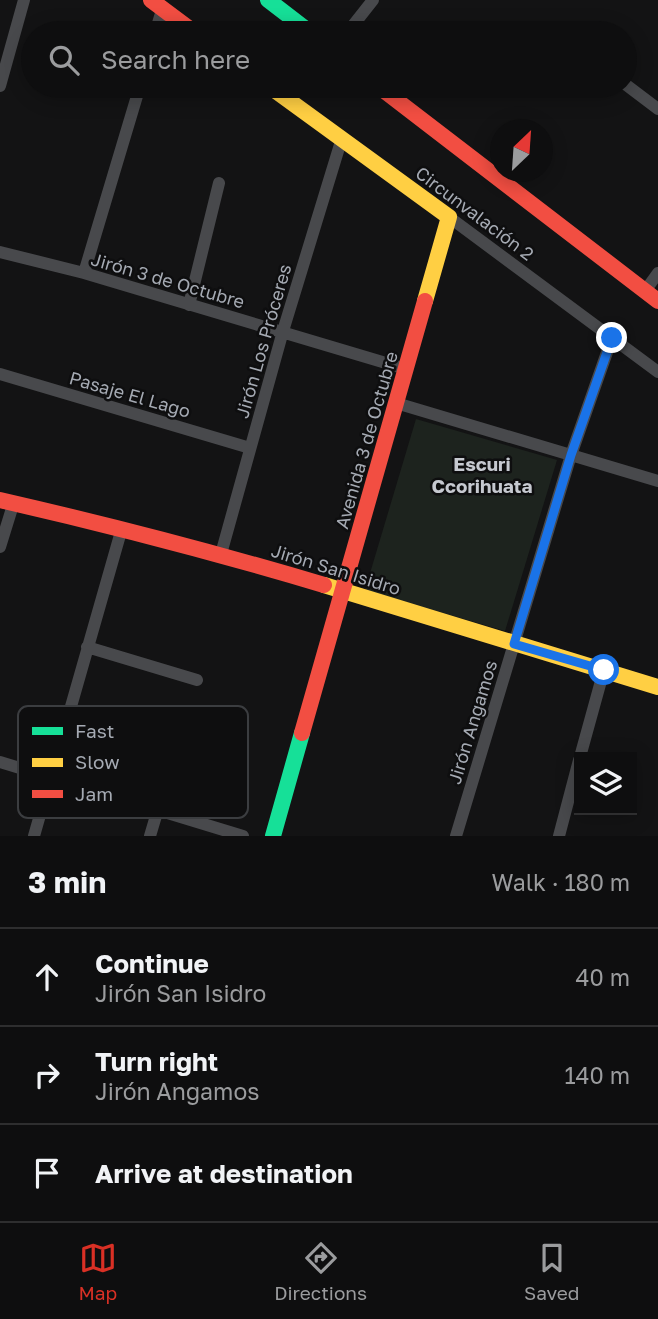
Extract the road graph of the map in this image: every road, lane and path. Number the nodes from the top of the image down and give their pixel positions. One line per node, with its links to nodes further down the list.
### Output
1 (24, 0): 8 (street)
2 (268, 0): 6 (street)
3 (373, 0): 7 (street)
4 (156, 5): 5 (street)
5 (178, 21)
6 (295, 21)
7 (356, 21)
8 (0, 86)
9 (637, 93): 13 (street)
10 (136, 98): 18 (street)
11 (286, 98): 14 (street, Circunvalación 2)
12 (394, 98): 20 (street)
13 (658, 109)
14 (342, 138): 16 (street, Circunvalación 2); 22 (street, Jirón Los Próceres)
15 (219, 183): 21 (street)
16 (449, 217): 23 (street, Circunvalación 2); 24 (street, Avenida 3 de Octubre)
17 (0, 252): 18 (street, Jirón 3 de Octubre)
18 (84, 273): 21 (street, Jirón 3 de Octubre)
19 (658, 273): 20 (street)
20 (651, 296)
21 (188, 305): 22 (street, Jirón 3 de Octubre)
22 (282, 331): 24 (street, Jirón 3 de Octubre); 28 (street, Jirón Los Próceres)
23 (612, 338): 25 (street, Circunvalación 2); 29 (street, Jirón Angamos)
24 (406, 369): 27 (street, Avenida 3 de Octubre)
25 (658, 372)
26 (0, 374): 28 (street, Pasaje El Lago)
27 (396, 403): 29 (street); 35 (street, Avenida 3 de Octubre)
28 (250, 448): 34 (street, Jirón Los Próceres)
29 (571, 455): 30 (street); 36 (street, Jirón Angamos)
30 (658, 481)
31 (6, 502): 32 (street, Jirón San Isidro); 33 (street)
32 (122, 528): 34 (street, Jirón San Isidro); 37 (street)
33 (0, 547)
34 (221, 554): 35 (street, Jirón San Isidro)
35 (343, 591): 36 (street, Jirón San Isidro); 52 (street, Avenida 3 de Octubre)
36 (514, 644): 38 (street, Jirón San Isidro); 53 (street, Jirón Angamos)
37 (87, 647): 39 (street); 41 (street)
38 (604, 670): 40 (street, Jirón San Isidro); 42 (street)
39 (197, 680)
40 (658, 687)
41 (71, 706)
42 (582, 752)
43 (0, 762): 44 (street)
44 (18, 767)
45 (574, 780): 54 (street)
46 (39, 818): 49 (street)
47 (155, 818): 50 (street)
48 (186, 818): 51 (street)
49 (34, 836)
50 (150, 836)
51 (243, 836)
52 (273, 836)
53 (456, 836)
54 (559, 836)

